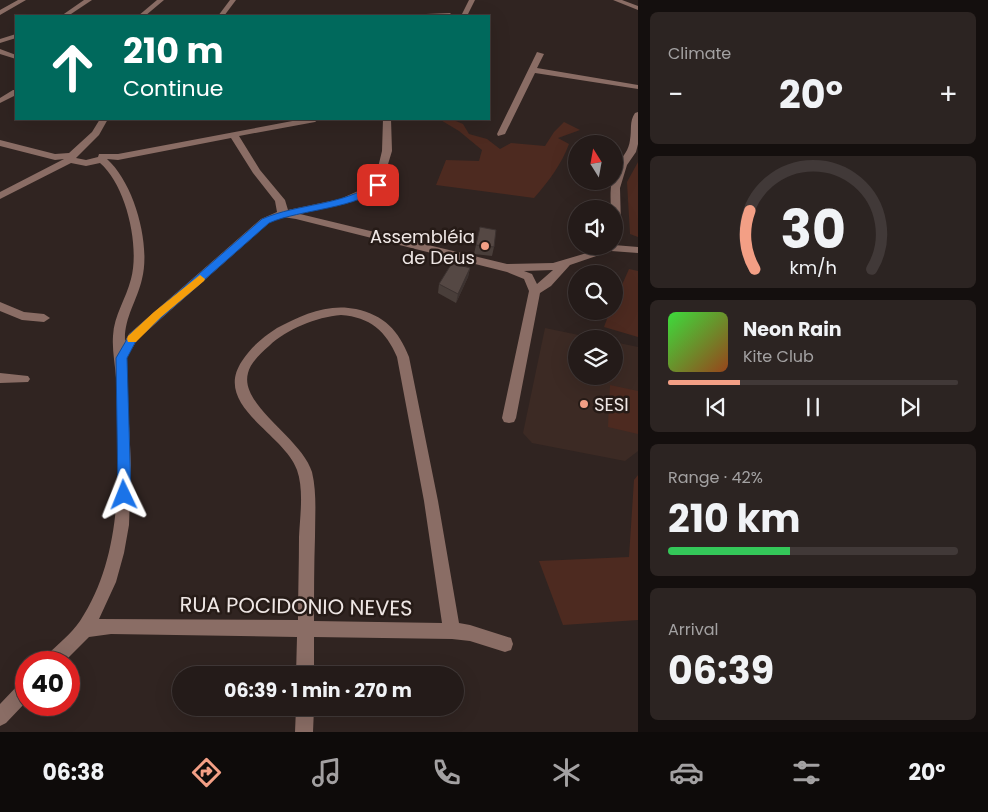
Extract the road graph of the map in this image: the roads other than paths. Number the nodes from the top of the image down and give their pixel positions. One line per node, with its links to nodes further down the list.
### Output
1 (23, 0): 8 (street)
2 (89, 0): 10 (street)
3 (161, 0): 11 (street)
4 (233, 0): 12 (street)
5 (472, 0): 14 (street)
6 (616, 0): 7 (street)
7 (638, 8)
8 (0, 13)
9 (448, 14): 13 (street)
10 (66, 15)
11 (142, 15)
12 (222, 15)
13 (437, 15)
14 (464, 15)
15 (15, 36): 16 (street)
16 (0, 41)
17 (0, 51): 19 (street)
18 (540, 54): 20 (street)
19 (15, 57)
20 (532, 70): 21 (street); 28 (street)
21 (638, 87)
22 (15, 93): 23 (street)
23 (0, 101)
24 (638, 115): 34 (street)
25 (104, 120): 31 (street)
26 (310, 120): 29 (street)
27 (387, 120): 35 (street)
28 (501, 134)
29 (234, 135): 31 (street); 35 (street)
30 (0, 143): 32 (street)
31 (97, 148): 32 (street); 32 (street); 32 (street); 44 (street)
32 (73, 156): 33 (street)
33 (0, 196)
34 (615, 200)
35 (282, 214): 40 (street); 44 (street)
36 (623, 248): 37 (street)
37 (638, 250)
38 (589, 255): 39 (street)
39 (565, 264): 40 (street); 41 (street)
40 (507, 268): 41 (street)
41 (535, 291): 47 (street)
42 (0, 306): 43 (street)
43 (44, 318)
44 (121, 358): 48 (street)
45 (0, 378): 46 (street)
46 (24, 378)
47 (509, 418)
48 (84, 629): 49 (street, RUA POCIDONIO NEVES); 52 (street)
49 (306, 629): 50 (street, RUA POCIDONIO NEVES); 50 (street); 53 (street)
50 (452, 631): 51 (street, RUA POCIDONIO NEVES)
51 (505, 644)
52 (63, 651)
53 (305, 666)
54 (15, 701): 56 (street)
55 (305, 716): 57 (street)
56 (0, 717)
57 (304, 732)

